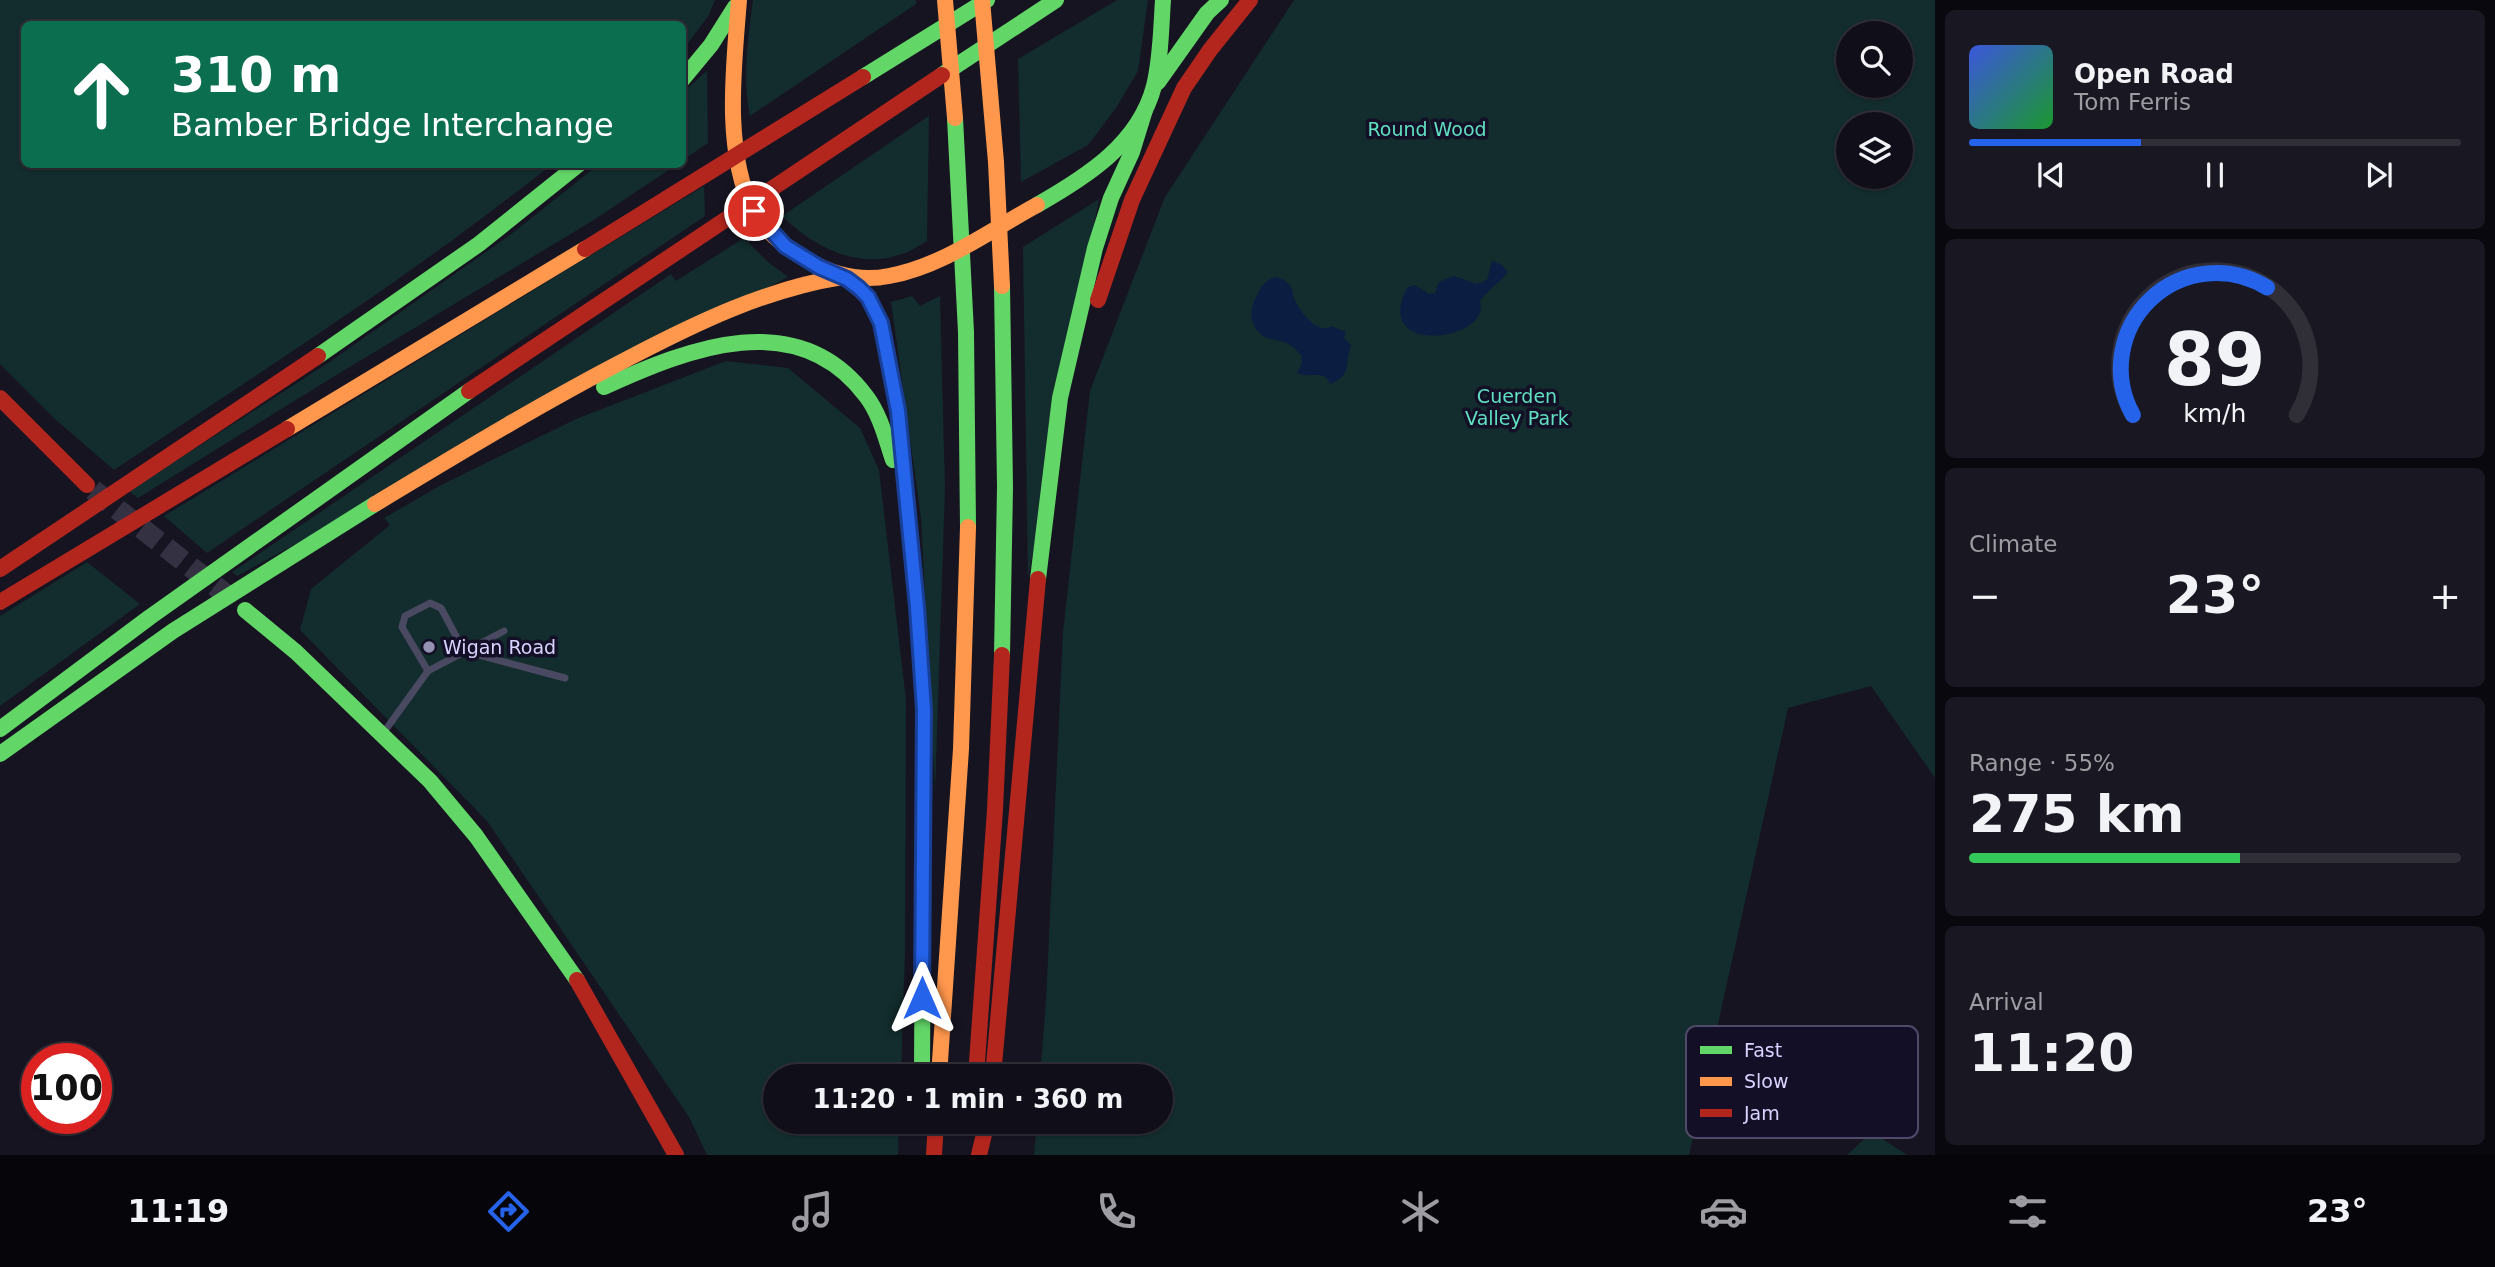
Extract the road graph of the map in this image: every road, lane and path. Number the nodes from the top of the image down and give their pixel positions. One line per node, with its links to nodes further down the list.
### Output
1 (945, 0): 30 (main road)
2 (982, 0): 31 (main road)
3 (987, 0): 20 (main road)
4 (1056, 0): 26 (main road)
5 (1163, 0): 10 (main road)
6 (1221, 0): 10 (main road)
7 (1250, 0): 16 (main road)
8 (738, 1): 9 (main road); 13 (main road)
9 (686, 76)
10 (1152, 93): 11 (main road)
11 (1146, 110): 13 (main road); 16 (main road)
12 (574, 168): 19 (main road)
13 (845, 278): 15 (main road); 18 (main road)
14 (0, 398): 17 (main road)
15 (499, 430): 18 (main road); 28 (main road)
16 (1049, 480): 32 (main road)
17 (87, 485)
18 (906, 497): 29 (main road)
19 (0, 569)
20 (0, 602)
21 (245, 610): 27 (main road)
22 (504, 631): 23 (lane)
23 (464, 651): 24 (lane); 24 (lane); 25 (lane)
24 (428, 671): 27 (lane)
25 (565, 678)
26 (0, 729)
27 (383, 734): 37 (main road)
28 (0, 754)
29 (922, 1064)
30 (940, 1064)
31 (977, 1064)
32 (994, 1064)
33 (921, 1134): 38 (main road)
34 (935, 1134): 39 (main road)
35 (972, 1134): 40 (main road)
36 (983, 1134): 41 (main road)
37 (676, 1155)
38 (921, 1155)
39 (934, 1155)
40 (971, 1155)
41 (979, 1155)

